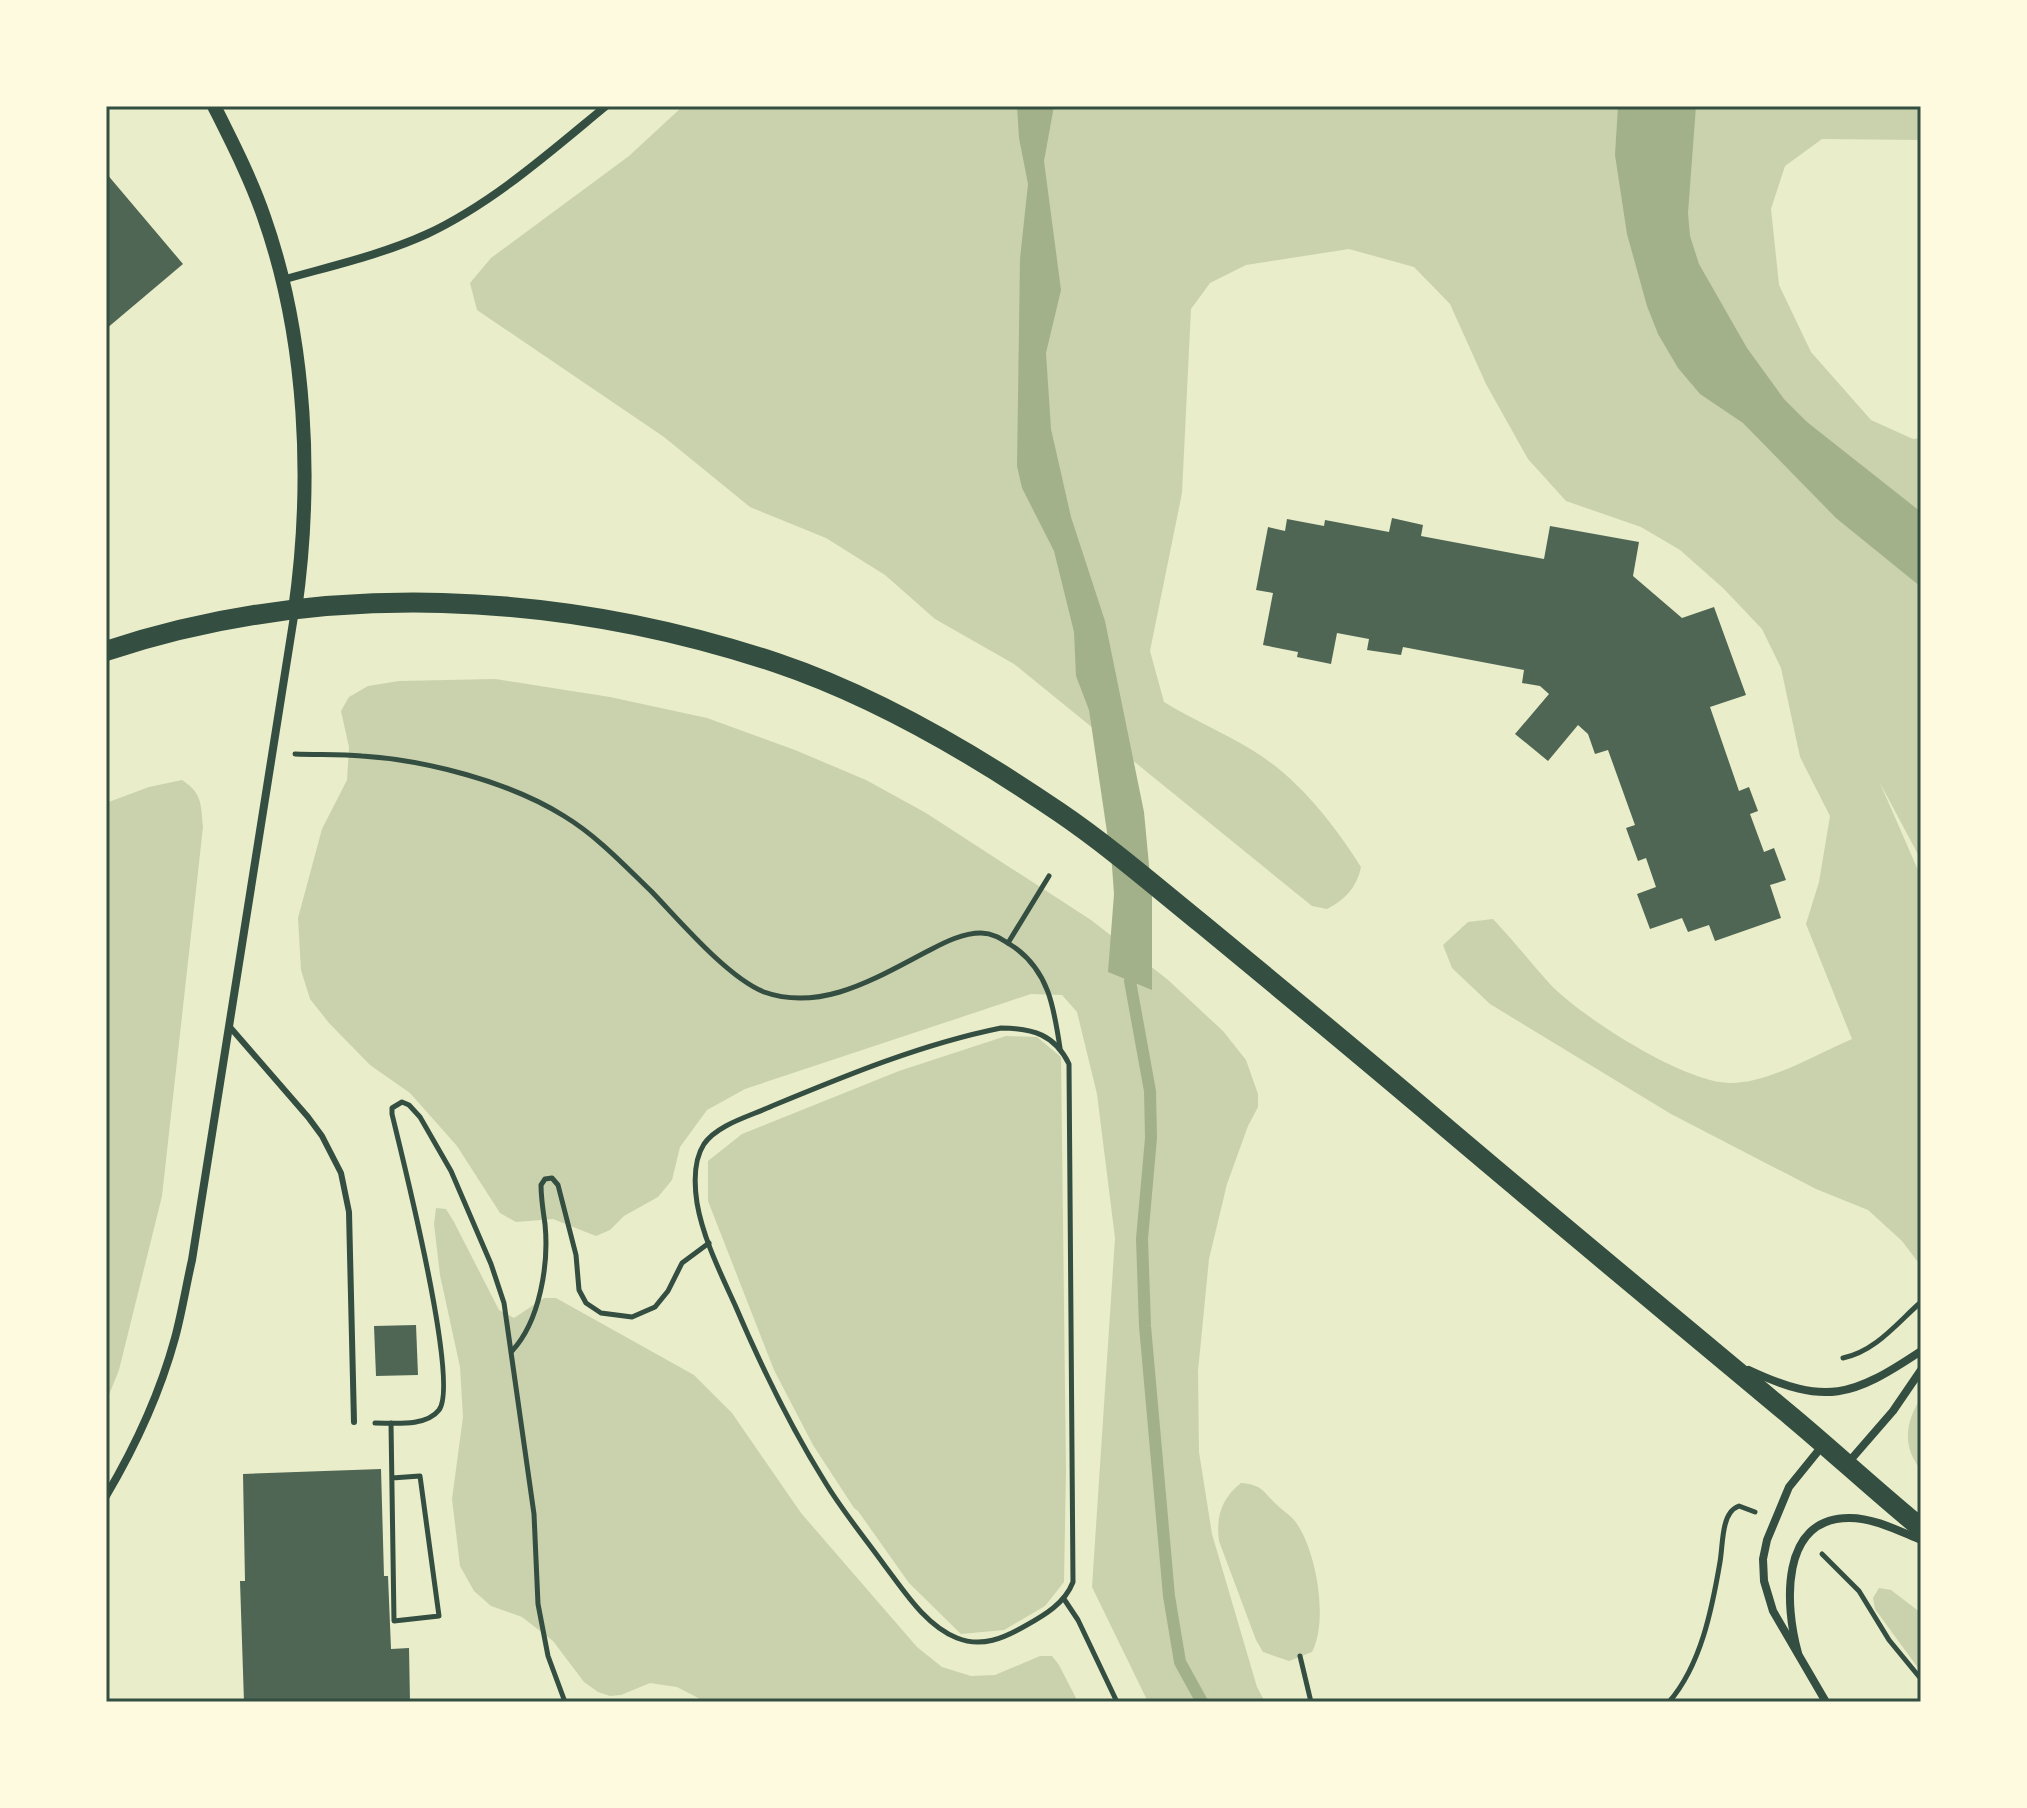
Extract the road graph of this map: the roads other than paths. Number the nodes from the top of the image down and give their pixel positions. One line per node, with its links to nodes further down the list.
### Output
1 (214, 106): 3 (street)
2 (606, 106): 3 (street)
3 (282, 280): 4 (street)
4 (295, 610): 5 (main road); 6 (street); 7 (main road)
5 (106, 651)
6 (229, 1026): 10 (lane); 13 (street)
7 (1712, 1350): 8 (street); 11 (main road)
8 (1921, 1351)
9 (1921, 1370): 12 (street)
10 (354, 1422)
11 (1823, 1444): 12 (main road); 16 (street)
12 (1847, 1464): 14 (main road)
13 (106, 1496)
14 (1921, 1528)
15 (1921, 1540): 16 (street)
16 (1801, 1661): 17 (street)
17 (1826, 1702)

